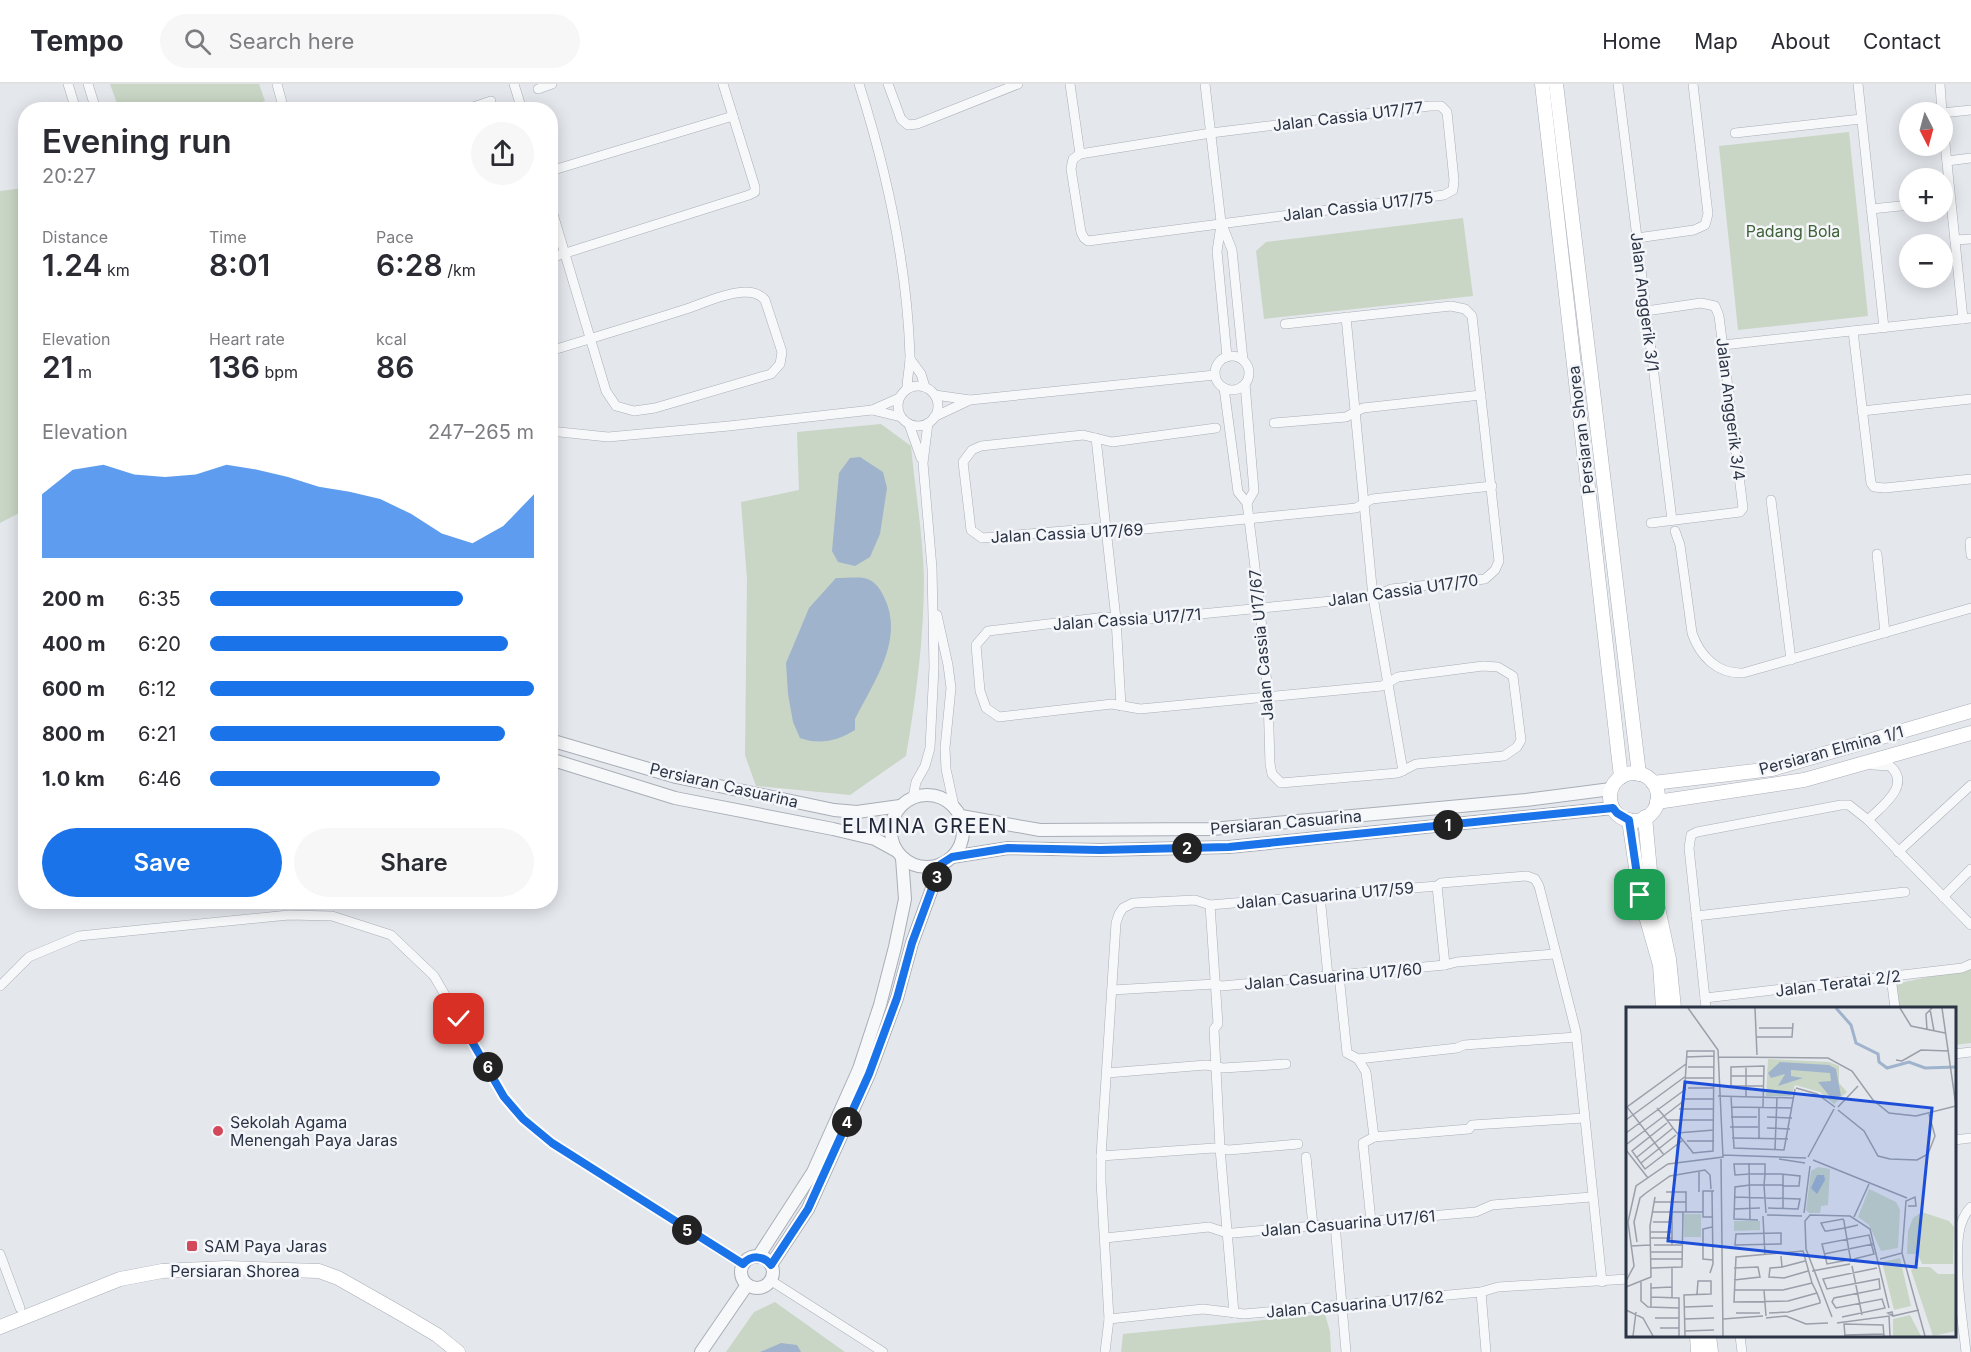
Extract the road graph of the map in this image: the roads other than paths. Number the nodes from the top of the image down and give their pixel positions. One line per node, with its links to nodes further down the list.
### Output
1 (68, 84): 20 (street)
2 (88, 84): 21 (street)
3 (277, 84): 22 (street)
4 (514, 84): 24 (street)
5 (552, 84): 18 (street)
6 (723, 84): 28 (street)
7 (859, 84): 59 (street)
8 (888, 84): 9 (street)
9 (1018, 84)
10 (1070, 84): 34 (street)
11 (1205, 84): 30 (street)
12 (1542, 84): 112 (main road, Persiaran Shorea)
13 (1556, 84): 111 (main road, Persiaran Shorea)
14 (1618, 84): 44 (street, Jalan Anggerik 3/1)
15 (1693, 84): 44 (street)
16 (1858, 84): 29 (street)
17 (1940, 84): 25 (street)
18 (538, 89)
19 (491, 101): 23 (street)
20 (73, 102)
21 (94, 102)
22 (282, 102)
23 (488, 102)
24 (520, 102)
25 (1941, 102)
26 (1971, 110): 27 (street)
27 (1953, 112)
28 (733, 116): 38 (street); 47 (street)
29 (1862, 119): 31 (street); 40 (street)
30 (1210, 133): 32 (street, Jalan Cassia U17/77); 34 (street); 41 (street)
31 (1735, 133)
32 (1451, 148): 41 (street, Jalan Cassia U17/75)
33 (1946, 156): 36 (street)
34 (1077, 157): 41 (street, Jalan Cassia U17/75)
35 (1971, 158): 36 (street)
36 (1947, 161): 37 (street)
37 (1947, 168)
38 (558, 169)
39 (1899, 206): 40 (street)
40 (1871, 209): 53 (street)
41 (1221, 222): 58 (street); 60 (street)
42 (1951, 222): 46 (street)
43 (558, 228): 47 (street)
44 (1637, 238): 49 (street, Jalan Anggerik 3/1)
45 (1971, 239): 46 (street)
46 (1955, 240): 51 (street)
47 (566, 253): 48 (street); 55 (street)
48 (558, 256)
49 (1646, 311): 56 (street, Jalan Anggerik 3/4); 89 (street, Jalan Anggerik 3/1)
50 (1346, 317): 52 (street, Jalan Cassia U17/70); 67 (street, Jalan Cassia U17/70); 73 (street)
51 (1967, 319): 53 (street)
52 (1285, 324)
53 (1884, 328): 54 (street)
54 (1853, 331): 56 (street); 72 (street)
55 (591, 338): 55 (street); 57 (street)
56 (1723, 345): 89 (street, Jalan Anggerik 3/4)
57 (558, 348)
58 (1227, 357): 60 (street); 61 (street)
59 (910, 359): 63 (street); 64 (street)
60 (1243, 360): 62 (street)
61 (1215, 375): 65 (street); 70 (street)
62 (1245, 384): 65 (street); 79 (street, Jalan Cassia U17/67)
63 (925, 387): 64 (street); 66 (street)
64 (907, 388): 68 (street)
65 (1224, 388): 81 (street, Jalan Cassia U17/67)
66 (935, 395): 70 (street); 74 (street)
67 (1481, 395): 73 (street); 84 (street, Jalan Cassia U17/70)
68 (899, 398): 71 (street); 75 (street)
69 (1971, 399): 72 (street)
70 (970, 400): 74 (street)
71 (872, 410): 75 (street); 78 (street)
72 (1862, 411): 83 (street)
73 (1355, 412): 76 (street); 87 (street)
74 (931, 420): 75 (street); 82 (street)
75 (905, 421): 82 (street)
76 (1274, 423)
77 (1216, 428): 80 (street)
78 (558, 432)
79 (1250, 436): 81 (street); 86 (street, Jalan Cassia U17/67)
80 (1096, 438): 91 (street); 91 (street, Jalan Cassia U17/69)
81 (1232, 438): 86 (street, Jalan Cassia U17/67)
82 (923, 463): 96 (street)
83 (1971, 479)
84 (1492, 486): 87 (street, Jalan Cassia U17/69); 97 (street, Jalan Cassia U17/70)
85 (1771, 500): 102 (street)
86 (1247, 503): 88 (street, Jalan Cassia U17/67)
87 (1365, 503): 88 (street, Jalan Cassia U17/69); 97 (street)
88 (1248, 518): 91 (street, Jalan Cassia U17/69); 98 (street, Jalan Cassia U17/67)
89 (1672, 520): 90 (street)
90 (1651, 523)
91 (1106, 529): 100 (street)
92 (1675, 531): 102 (street)
93 (1970, 542): 95 (street)
94 (1877, 554): 101 (street)
95 (1971, 555)
96 (933, 595): 117 (street); 121 (street)
97 (1373, 597): 98 (street, Jalan Cassia U17/70); 103 (street)
98 (1260, 608): 100 (street, Jalan Cassia U17/71); 104 (street, Jalan Cassia U17/67)
99 (1971, 609): 101 (street)
100 (1116, 619): 105 (street); 105 (street, Jalan Cassia U17/71)
101 (1885, 633): 102 (street)
102 (1791, 660)
103 (1387, 683): 104 (street); 110 (street); 110 (street)
104 (1268, 696): 105 (street); 110 (street, Jalan Cassia U17/67)
105 (1121, 706)
106 (1971, 711): 114 (main road, Persiaran Elmina 1/1)
107 (1971, 733): 113 (main road, Persiaran Elmina 1/1)
108 (558, 742): 119 (street, Persiaran Casuarina)
109 (558, 761): 126 (street, Persiaran Casuarina)
110 (1403, 771)
111 (1639, 774): 112 (main road); 114 (main road)
112 (1621, 777): 116 (main road)
113 (1804, 780): 118 (main road, Persiaran Elmina 1/1); 124 (street)
114 (1653, 783): 118 (main road)
115 (1971, 784): 125 (street)
116 (1611, 789): 120 (main road); 121 (street, Persiaran Casuarina)
117 (913, 797): 119 (street); 121 (street)
118 (1657, 802): 122 (main road)
119 (900, 806): 126 (street)
120 (1613, 808): 123 (main road); 127 (street, Persiaran Casuarina)
121 (957, 811): 127 (street)
122 (1645, 818): 123 (main road); 147 (main road)
123 (1629, 820): 146 (main road)
124 (1868, 820): 125 (street); 134 (street)
125 (1898, 852): 132 (street)
126 (899, 854): 127 (street); 174 (street)
127 (947, 861): 176 (street)
128 (1971, 869): 132 (street)
129 (1437, 886): 131 (street, Jalan Casuarina U17/59); 136 (street, Jalan Casuarina U17/59); 138 (street)
130 (1905, 892): 134 (street)
131 (1320, 896): 133 (street, Jalan Casuarina U17/59); 140 (street)
132 (1943, 897): 135 (street)
133 (1210, 905): 142 (street); 144 (street, Jalan Casuarina U17/59)
134 (1696, 916): 145 (street)
135 (1971, 925)
136 (1554, 954): 138 (street, Jalan Casuarina U17/60); 150 (street, Jalan Casuarina U17/59)
137 (1971, 964): 141 (street, Jalan Teratai 2/2)
138 (1445, 965): 139 (street, Jalan Casuarina U17/60)
139 (1339, 975): 140 (street, Jalan Casuarina U17/60); 153 (street)
140 (1328, 976): 142 (street, Jalan Casuarina U17/60)
141 (1891, 977): 145 (street, Jalan Teratai 2/2); 149 (street)
142 (1215, 984): 144 (street, Jalan Casuarina U17/60); 155 (street)
143 (0, 986): 175 (street)
144 (1112, 990): 156 (street, Jalan Casuarina U17/59)
145 (1705, 998): 148 (street)
146 (1663, 1007)
147 (1674, 1007)
148 (1706, 1007)
149 (1894, 1007)
150 (1576, 1037): 153 (street); 157 (street, Jalan Casuarina U17/59)
151 (1971, 1052): 152 (street)
152 (1956, 1054)
153 (1358, 1059): 158 (street)
154 (1286, 1064): 155 (street)
155 (1217, 1067): 156 (street); 162 (street)
156 (1107, 1073): 163 (street, Jalan Casuarina U17/59)
157 (1584, 1118): 158 (street); 165 (street, Jalan Casuarina U17/59)
158 (1374, 1137): 167 (street)
159 (1971, 1138): 160 (street)
160 (1956, 1140)
161 (1298, 1144): 162 (street)
162 (1220, 1148): 163 (street); 171 (street)
163 (1101, 1156): 172 (street, Jalan Casuarina U17/59)
164 (1306, 1157): 170 (street)
165 (1591, 1197): 167 (street, Jalan Casuarina U17/61); 179 (street, Jalan Casuarina U17/59)
166 (1971, 1207): 169 (street)
167 (1371, 1221): 168 (street, Jalan Casuarina U17/61)
168 (1335, 1224): 170 (street, Jalan Casuarina U17/61); 183 (street)
169 (1958, 1224): 182 (street)
170 (1313, 1226): 171 (street, Jalan Casuarina U17/61)
171 (1227, 1233): 172 (street, Jalan Casuarina U17/61); 185 (street)
172 (1105, 1238): 186 (street, Jalan Casuarina U17/59)
173 (0, 1254): 184 (street)
174 (759, 1257): 175 (street); 176 (street)
175 (743, 1264): 180 (street)
176 (771, 1265): 178 (street)
177 (1626, 1279): 179 (street, Jalan Casuarina U17/62)
178 (770, 1280): 180 (street); 193 (street)
179 (1602, 1282): 181 (street, Jalan Casuarina U17/62)
180 (747, 1285): 192 (street)
181 (1481, 1292): 183 (street, Jalan Casuarina U17/62); 196 (street)
182 (1966, 1302): 200 (street)
183 (1342, 1306): 185 (street, Jalan Casuarina U17/62); 195 (street)
184 (20, 1308)
185 (1234, 1313): 186 (street, Jalan Casuarina U17/62)
186 (1109, 1318): 194 (street, Jalan Casuarina U17/59)
187 (0, 1327): 191 (main road, Persiaran Shorea)
188 (1697, 1337): 197 (main road)
189 (1709, 1337): 198 (main road)
190 (1740, 1337): 199 (street)
191 (458, 1352)
192 (701, 1352)
193 (883, 1352)
194 (1105, 1352)
195 (1346, 1352)
196 (1486, 1352)
197 (1698, 1352)
198 (1711, 1352)
199 (1742, 1352)
200 (1966, 1352)

